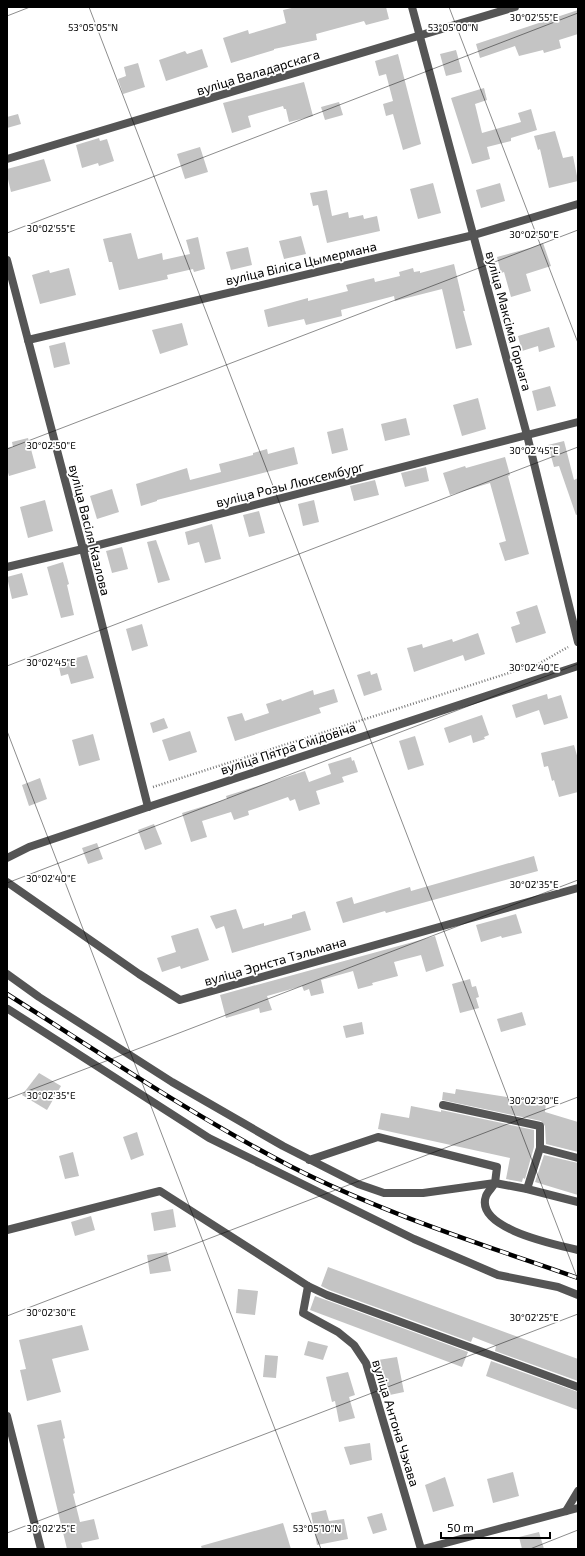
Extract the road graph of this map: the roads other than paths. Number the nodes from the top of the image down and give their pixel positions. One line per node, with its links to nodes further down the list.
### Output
1 (412, 7): 3 (street, вуліца Максіма Горкага)
2 (515, 7): 3 (street, вуліца Валадарскага)
3 (419, 36): 4 (street, вуліца Валадарскага); 6 (street, вуліца Максіма Горкага)
4 (7, 159)
5 (578, 204): 6 (street, вуліца Віліса Цымермана)
6 (474, 235): 8 (street, вуліца Віліса Цымермана); 10 (street, вуліца Максіма Горкага)
7 (7, 260): 8 (street, вуліца Васіля Казлова)
8 (28, 340): 11 (street, вуліца Васіля Казлова)
9 (578, 422): 10 (street, вуліца Розы Люксембург)
10 (527, 435): 11 (street, вуліца Розы Люксембург); 13 (street, вуліца Максіма Горкага)
11 (83, 549): 12 (street, вуліца Розы Люксембург); 15 (street, вуліца Васіля Казлова)
12 (7, 567)
13 (578, 642)
14 (578, 666): 15 (street, вуліца Пятра Смідовіча)
15 (148, 806): 16 (street, вуліца Пятра Смідовіча)
16 (7, 858)
17 (7, 882): 18 (street, вуліца Эрнста Тэльмана)
18 (578, 888)
19 (7, 974): 24 (street)
20 (8, 1009): 31 (street)
21 (442, 1106): 22 (street)
22 (540, 1148): 23 (street); 26 (street)
23 (578, 1158)
24 (309, 1160): 25 (street); 25 (street)
25 (495, 1183): 26 (street); 29 (street)
26 (527, 1188): 27 (street)
27 (578, 1202)
28 (7, 1230): 30 (street)
29 (578, 1250)
30 (308, 1286): 32 (street); 38 (street, вуліца Антона Чэхава)
31 (578, 1295)
32 (578, 1387)
33 (7, 1416): 37 (street)
34 (578, 1491): 36 (street)
35 (578, 1508): 36 (street)
36 (566, 1511): 38 (street)
37 (41, 1549)
38 (422, 1549)

